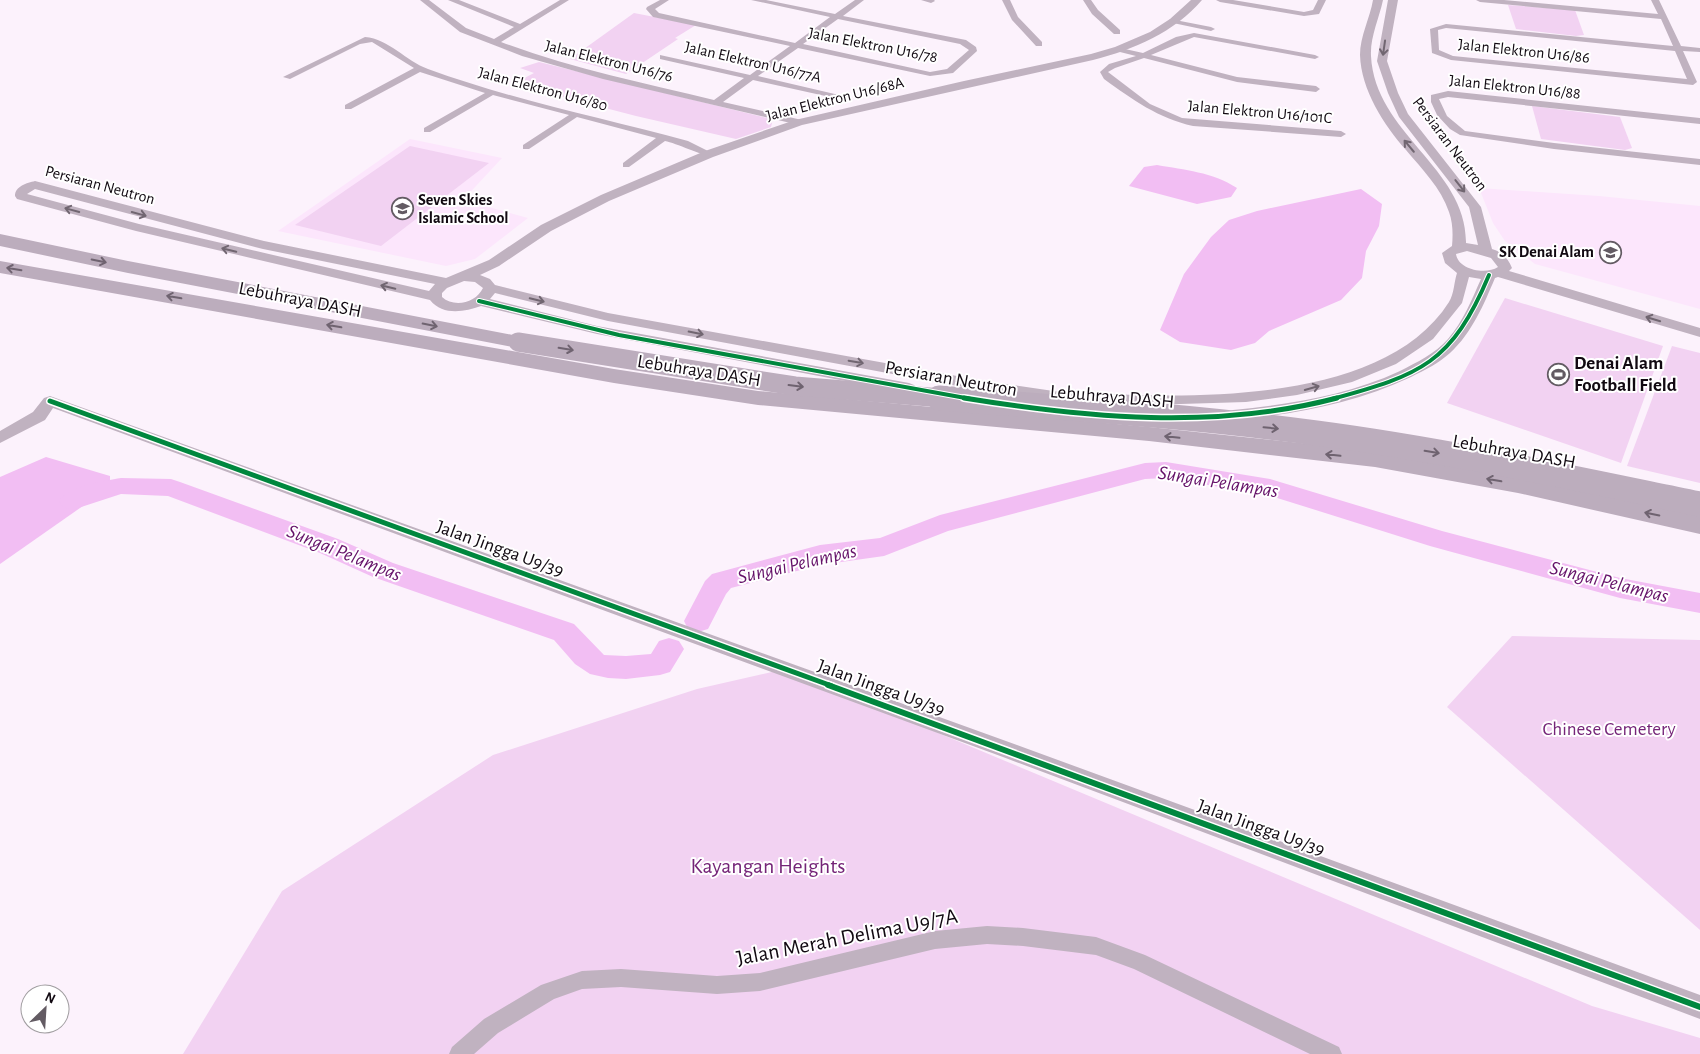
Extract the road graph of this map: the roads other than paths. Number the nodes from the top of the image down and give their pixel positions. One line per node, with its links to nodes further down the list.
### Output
1 (424, 0): 23 (street, Jalan Elektron U16/76)
2 (452, 0): 19 (street)
3 (566, 0): 19 (street)
4 (665, 0): 25 (street)
5 (755, 0): 16 (street)
6 (860, 0): 16 (street)
7 (1006, 0): 24 (street)
8 (1087, 0): 21 (street)
9 (1197, 0): 18 (street, Jalan Elektron U16/68A)
10 (1220, 0): 11 (street)
11 (1322, 0)
12 (1378, 0): 52 (street, Persiaran Neutron, one-way to 12)
13 (1393, 0): 53 (street, Persiaran Neutron, one-way to 53)
14 (1480, 0): 17 (street)
15 (1655, 0): 17 (street)
16 (837, 17): 25 (street); 25 (street, Jalan Elektron U16/78)
17 (1663, 17): 28 (street)
18 (1174, 21): 20 (street); 27 (street, Jalan Elektron U16/68A)
19 (520, 28): 23 (street)
20 (1221, 30)
21 (1117, 32)
22 (1250, 36): 26 (street)
23 (494, 44): 39 (street, Jalan Elektron U16/76)
24 (1039, 44)
25 (796, 46): 35 (street)
26 (1308, 47)
27 (1120, 49): 30 (street); 43 (street, Jalan Elektron U16/68A)
28 (1678, 49): 28 (street, Jalan Elektron U16/86); 29 (street, Jalan Elektron U16/86)
29 (1700, 50)
30 (1144, 56): 32 (street); 36 (street); 45 (street, Jalan Elektron U16/101C)
31 (663, 57): 35 (street, Jalan Elektron U16/77A)
32 (1315, 57)
33 (421, 68): 34 (street, Jalan Elektron U16/80); 37 (street, Jalan Elektron U16/80); 40 (street)
34 (287, 77)
35 (752, 77): 38 (street, Jalan Elektron U16/77A); 39 (street)
36 (1316, 89)
37 (492, 92): 41 (street, Jalan Elektron U16/80); 44 (street)
38 (836, 97)
39 (715, 103): 43 (street, Jalan Elektron U16/76)
40 (348, 107)
41 (576, 114): 46 (street, Jalan Elektron U16/80); 47 (street)
42 (1700, 121): 49 (street, Jalan Elektron U16/88)
43 (798, 122): 48 (street, Jalan Elektron U16/68A)
44 (427, 130)
45 (1341, 134)
46 (664, 138): 48 (street, Jalan Elektron U16/80); 50 (street)
47 (526, 147)
48 (709, 154): 54 (street, Jalan Elektron U16/68A)
49 (1700, 162)
50 (626, 165)
51 (0, 240): 65 (highway, Lebuhraya DASH, one-way to 65)
52 (1459, 248): 53 (street); 56 (street, Persiaran Neutron)
53 (1486, 250): 57 (street)
54 (494, 264): 58 (street, Jalan Elektron U16/68A); 60 (street)
55 (0, 267): 65 (highway, Lebuhraya DASH, one-way to 55)
56 (1464, 271): 57 (street); 60 (street, Persiaran Neutron, one-way to 56)
57 (1498, 271): 62 (street, Persiaran Neutron); 63 (street); 64 (street, one-way to 57)
58 (463, 277): 59 (street, Jalan Elektron U16/68A); 60 (street, Persiaran Neutron)
59 (446, 282): 61 (street); 61 (street, Persiaran Neutron, one-way to 59)
60 (488, 285): 62 (street)
61 (435, 297): 62 (street)
62 (479, 301)
63 (1700, 321)
64 (1700, 333)
65 (510, 349): 69 (highway, Lebuhraya DASH, one-way to 69, bridge); 70 (highway, Lebuhraya DASH, one-way to 65)
66 (50, 401): 67 (street); 68 (street); 71 (street, Jalan Jingga U9/39)
67 (0, 425)
68 (0, 438)
69 (1700, 504)
70 (1700, 525)
71 (1700, 1008)
72 (459, 1054): 73 (street, Jalan Merah Delima U9/7A)
73 (1332, 1054)

